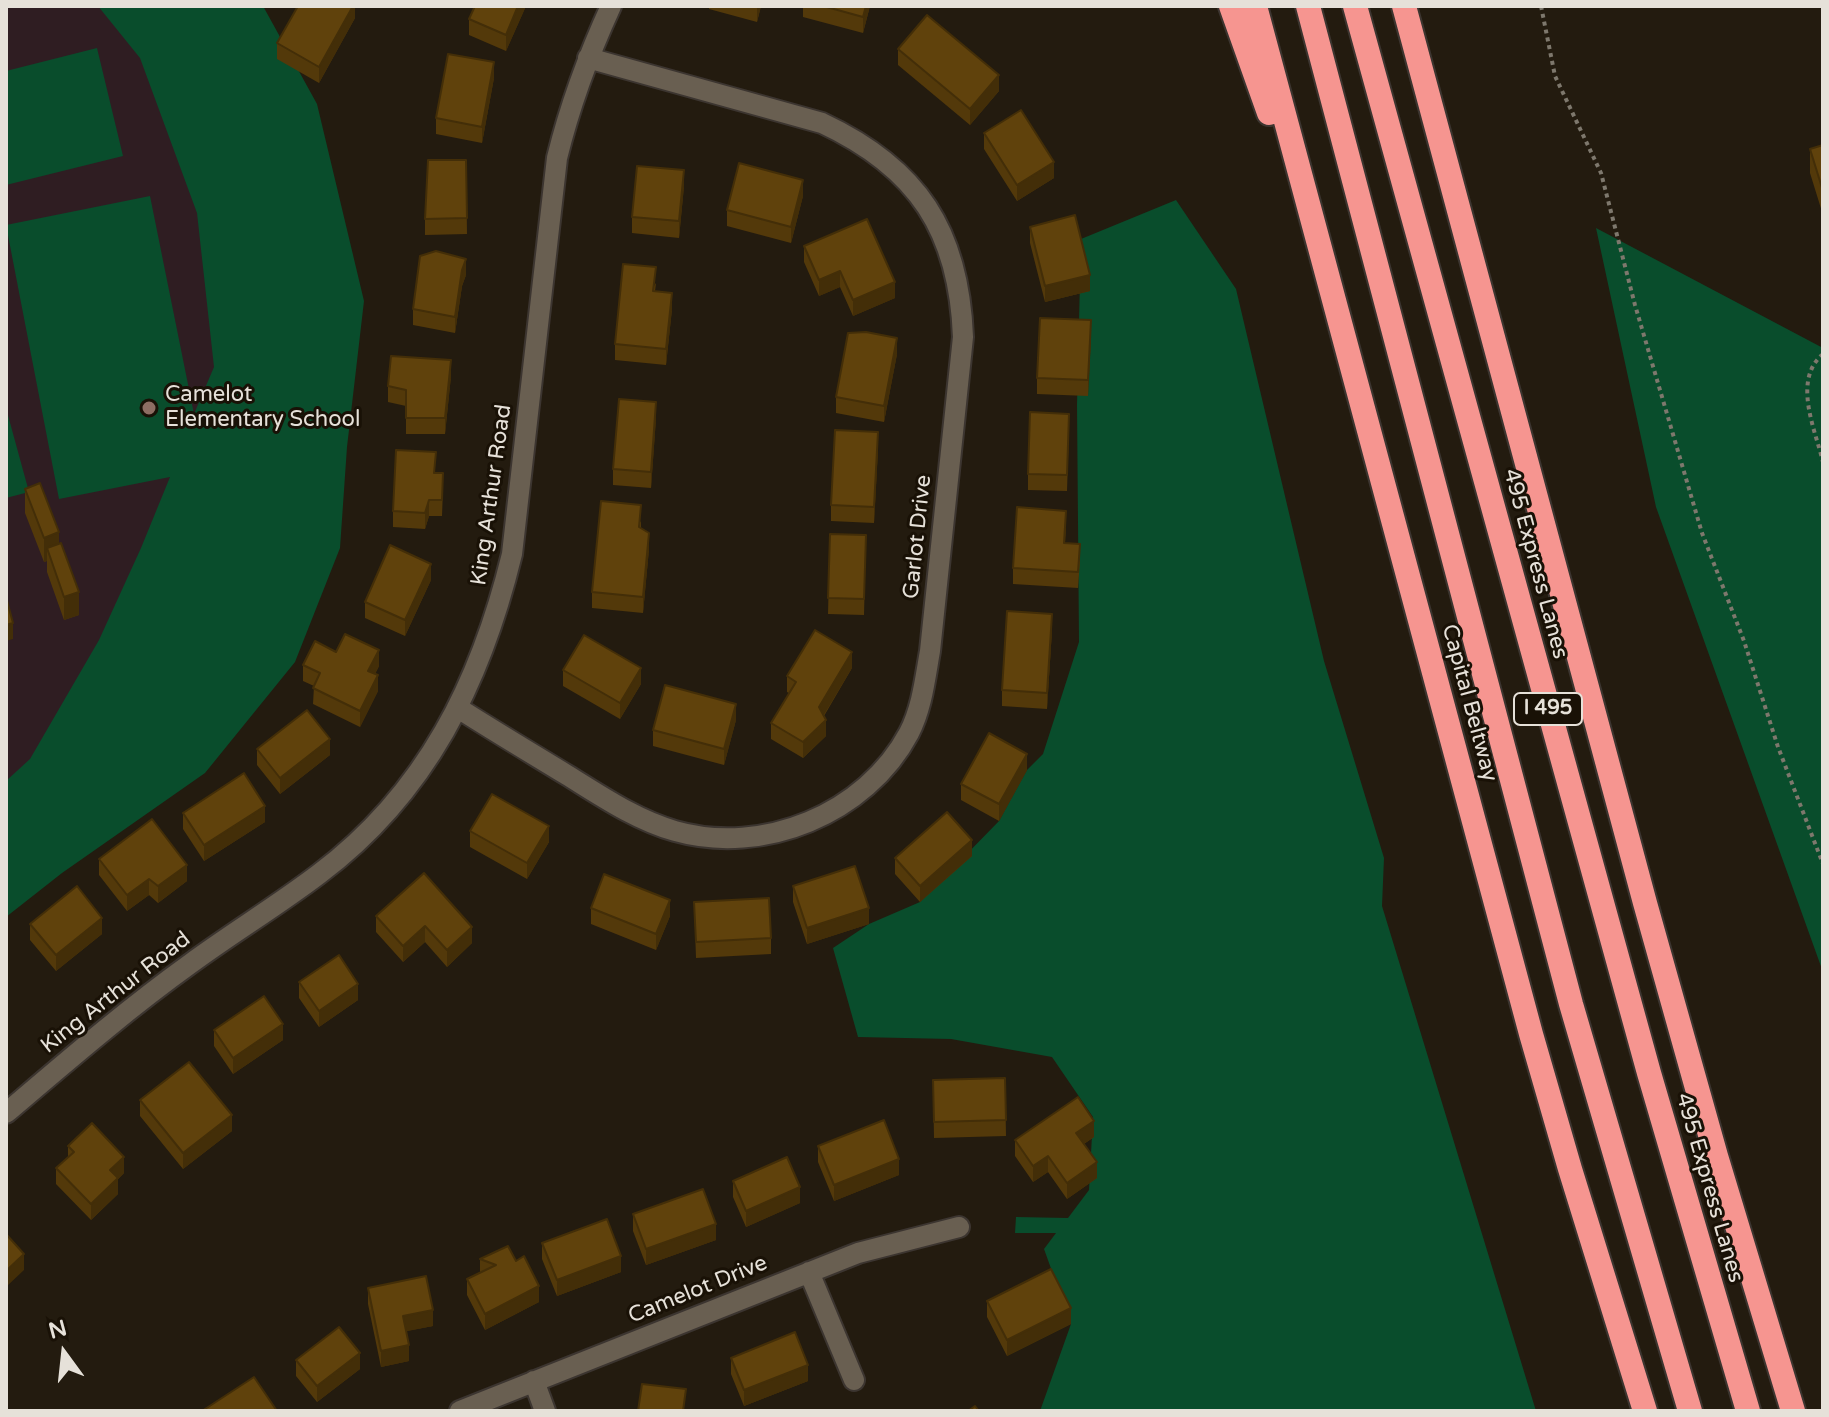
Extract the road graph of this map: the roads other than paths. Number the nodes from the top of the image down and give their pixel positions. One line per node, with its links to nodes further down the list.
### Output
1 (611, 6): 8 (street, King Arthur Road)
2 (1231, 6): 10 (highway)
3 (1255, 6): 10 (highway, Capital Beltway)
4 (1308, 6): 20 (highway, I 495)
5 (1355, 6): 21 (highway, 495 Express Lanes / I 495)
6 (1404, 6): 9 (highway, I 495)
7 (1413, 6): 9 (highway)
8 (588, 58): 11 (street, King Arthur Road); 11 (street, Garlot Drive)
9 (1428, 94): 22 (highway, I 495)
10 (1327, 274): 19 (highway, Capital Beltway)
11 (458, 708): 12 (street, King Arthur Road)
12 (6, 1113)
13 (959, 1227): 14 (street, Camelot Drive)
14 (809, 1272): 15 (street); 16 (street, Camelot Drive)
15 (854, 1380)
16 (534, 1381): 17 (street, Camelot Drive); 18 (street)
17 (460, 1411)
18 (545, 1411)
19 (1645, 1411)
20 (1690, 1411)
21 (1748, 1411)
22 (1793, 1411)

